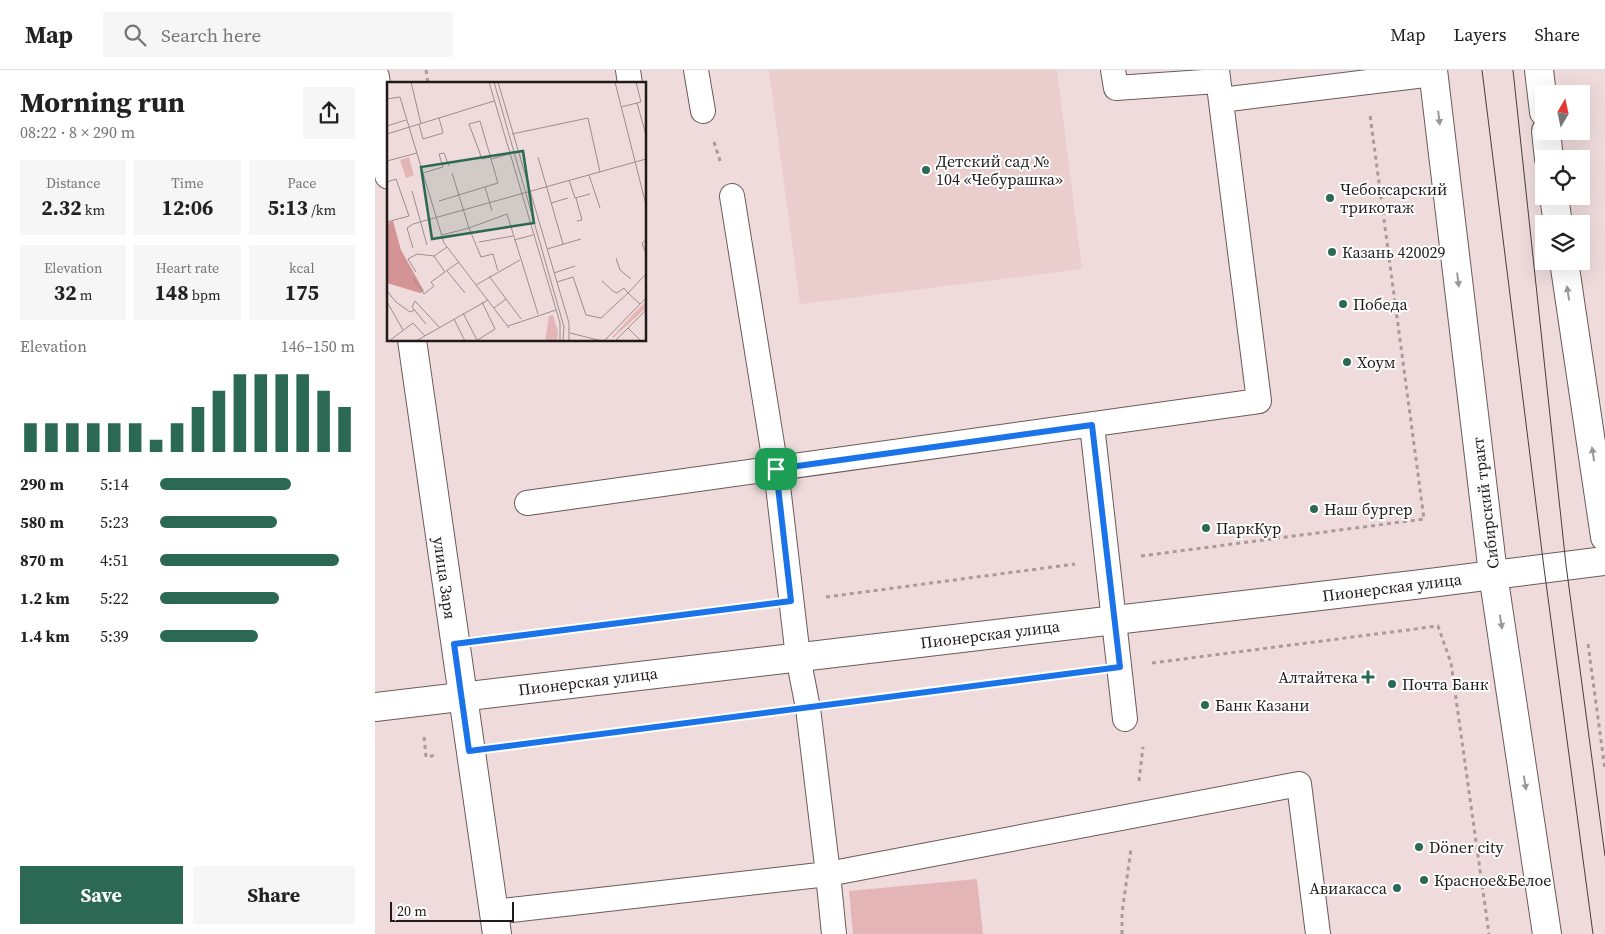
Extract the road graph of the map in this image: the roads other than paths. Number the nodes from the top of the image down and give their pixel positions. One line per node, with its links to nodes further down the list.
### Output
1 (696, 70): 8 (lane)
2 (1113, 70): 6 (lane)
3 (1539, 70): 7 (street)
4 (1433, 72): 6 (lane); 18 (street, Сибирский тракт, one-way to 18)
5 (375, 77): 9 (street)
6 (1219, 84): 13 (lane)
7 (1541, 85)
8 (703, 111)
9 (387, 143)
10 (731, 196): 14 (lane)
11 (1565, 270): 16 (street, one-way to 11)
12 (412, 341): 21 (street, улица Заря)
13 (1092, 425): 14 (lane); 19 (lane)
14 (776, 469): 15 (lane); 20 (lane)
15 (527, 503)
16 (1605, 537)
17 (1605, 560): 18 (street, Пионерская улица)
18 (1493, 574): 19 (street, Пионерская улица); 28 (street, Сибирский тракт, one-way to 28)
19 (1114, 619): 20 (street, Пионерская улица); 23 (lane)
20 (798, 656): 21 (street, Пионерская улица); 24 (lane)
21 (461, 696): 22 (street, Пионерская улица); 25 (street, улица Заря)
22 (375, 707)
23 (1125, 720)
24 (828, 874): 25 (lane); 26 (lane); 27 (lane)
25 (495, 923)
26 (834, 934)
27 (1318, 934)
28 (1547, 934)

